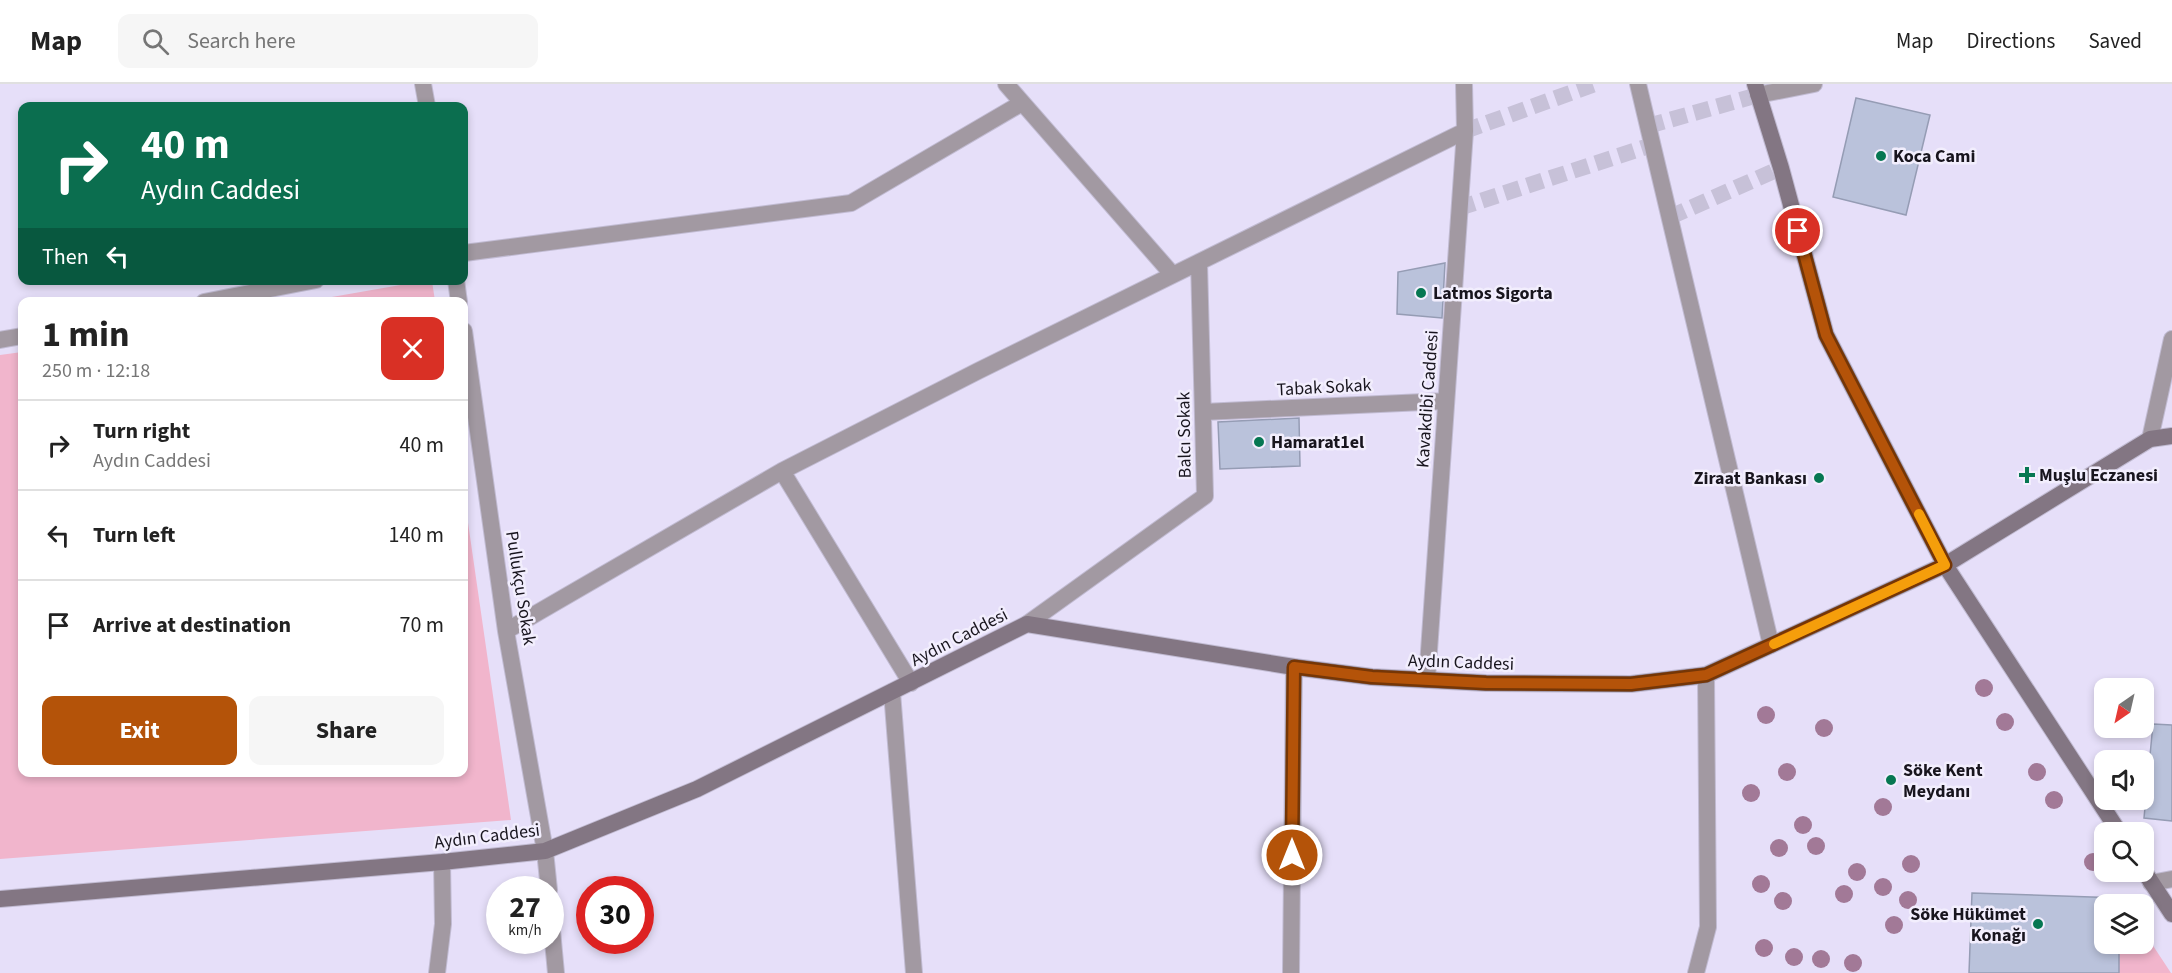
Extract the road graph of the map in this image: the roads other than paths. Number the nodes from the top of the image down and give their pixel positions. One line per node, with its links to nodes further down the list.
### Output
1 (423, 84): 7 (street)
2 (1006, 84): 8 (street)
3 (1464, 84): 9 (street, Kavakdibi Caddesi)
4 (1638, 84): 27 (street)
5 (1814, 84): 6 (street)
6 (1756, 89): 24 (main road)
7 (426, 102)
8 (1022, 103): 10 (street); 12 (street)
9 (1465, 131): 11 (street); 19 (street, Kavakdibi Caddesi)
10 (468, 252)
11 (1198, 262): 12 (street); 20 (street, Balcı Sokak)
12 (1172, 274): 23 (street)
13 (291, 285): 14 (street)
14 (229, 297)
15 (18, 337): 17 (street)
16 (2172, 339): 22 (street)
17 (0, 340)
18 (468, 360): 26 (street, Pullukçu Sokak)
19 (1446, 400): 20 (street, Tabak Sokak); 30 (street, Kavakdibi Caddesi)
20 (1203, 412): 25 (street, Balcı Sokak)
21 (2172, 436): 22 (main road)
22 (2150, 439): 24 (main road, Aydın Caddesi)
23 (782, 471): 26 (street); 31 (street)
24 (1945, 565): 27 (main road, Aydın Caddesi); 33 (main road)
25 (1027, 624): 28 (main road, Aydın Caddesi); 31 (main road, Aydın Caddesi)
26 (506, 631): 34 (street, Pullukçu Sokak)
27 (1771, 645): 29 (main road, Aydın Caddesi)
28 (1294, 667): 30 (main road, Aydın Caddesi); 46 (street)
29 (1706, 675): 30 (main road, Aydın Caddesi); 47 (street)
30 (1427, 680)
31 (911, 682): 32 (main road, Aydın Caddesi)
32 (892, 692): 34 (main road, Aydın Caddesi); 45 (street)
33 (2112, 822)
34 (545, 850): 35 (main road, Aydın Caddesi); 36 (street, Pullukçu Sokak)
35 (442, 862): 40 (main road, Aydın Caddesi); 43 (street)
36 (548, 876)
37 (2154, 878): 38 (street)
38 (2172, 879)
39 (2150, 882): 41 (main road)
40 (0, 899)
41 (2172, 914)
42 (554, 954): 44 (street)
43 (437, 973)
44 (556, 973)
45 (914, 973)
46 (1291, 973)
47 (1696, 973)

